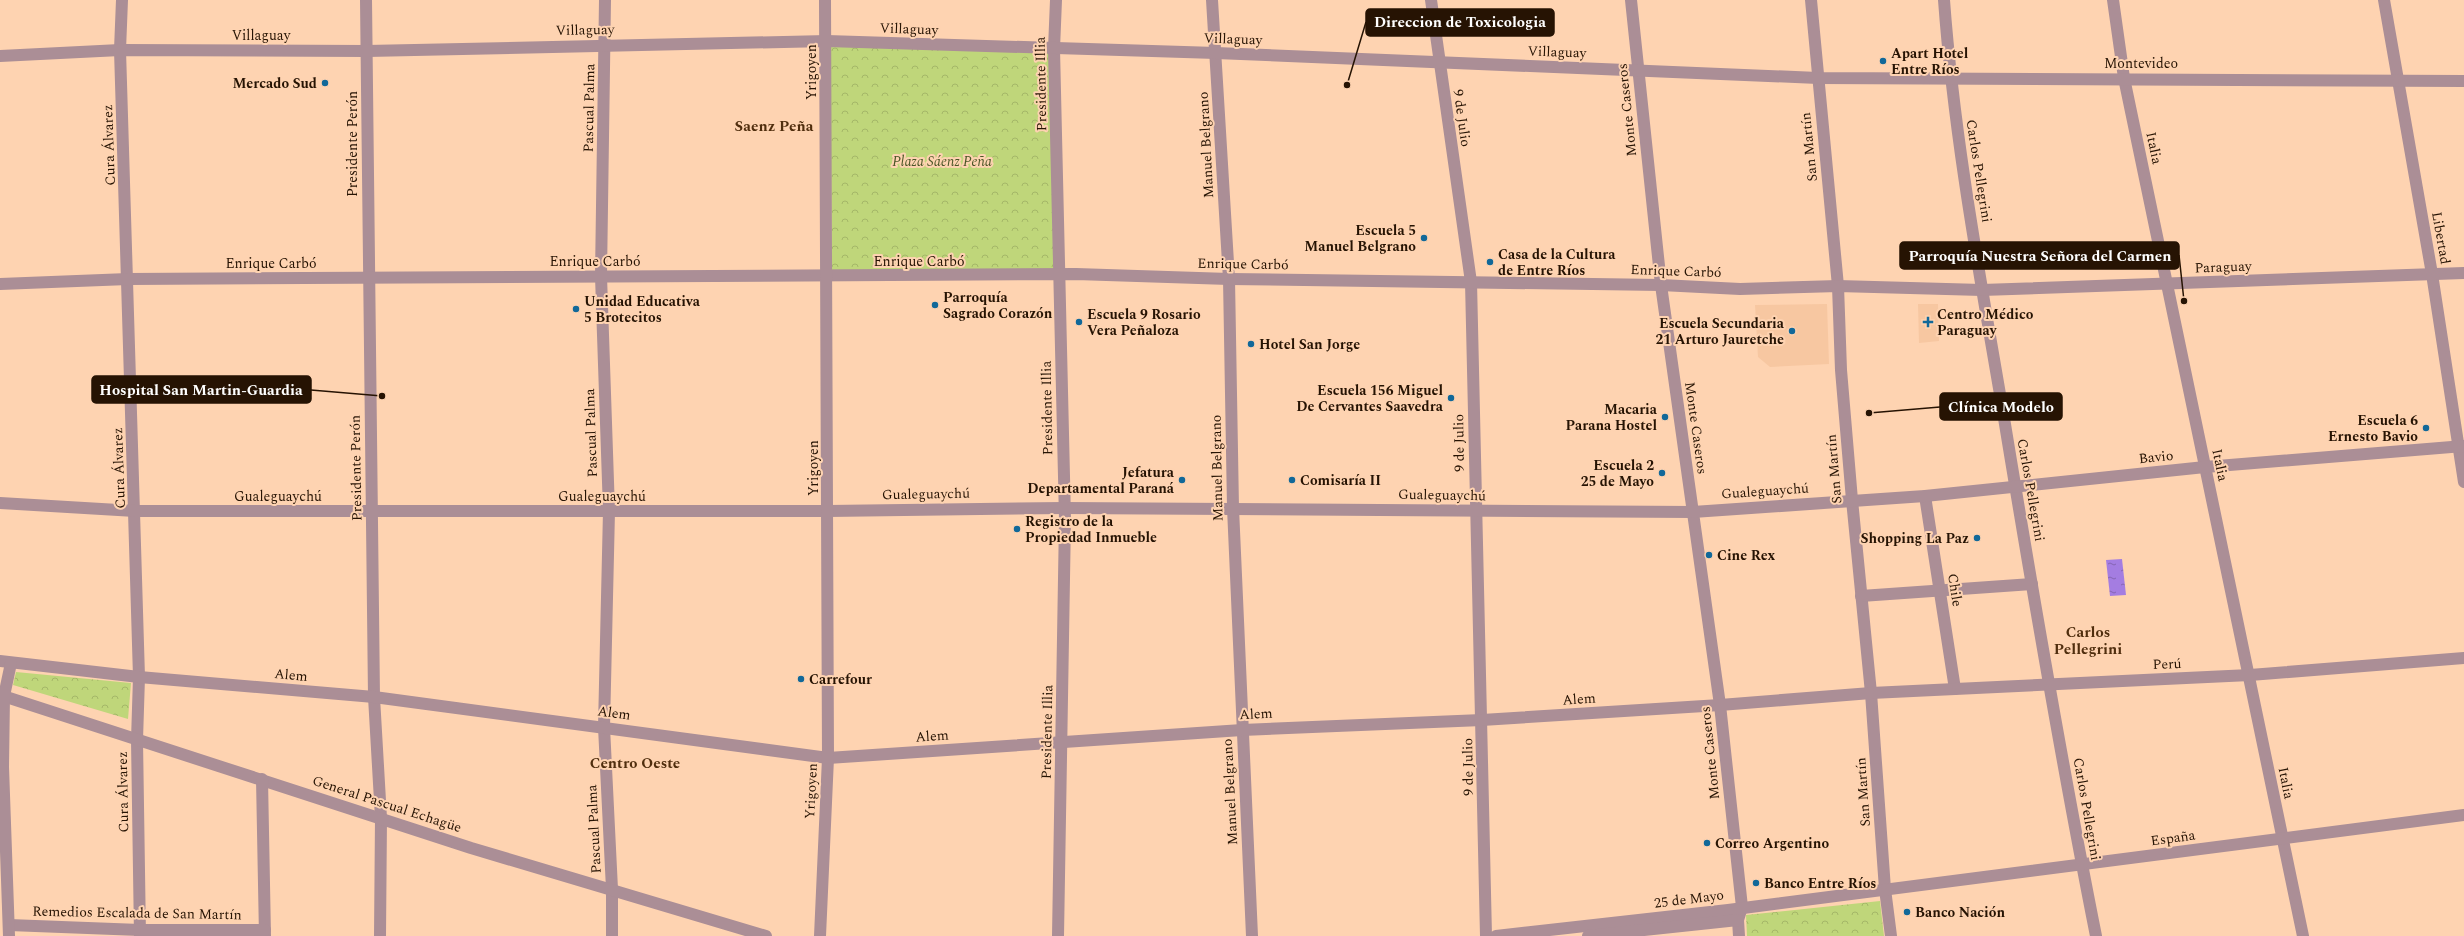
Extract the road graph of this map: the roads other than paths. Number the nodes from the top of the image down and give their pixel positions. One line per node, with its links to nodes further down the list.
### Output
1 (122, 0): 16 (street, Cura Álvarez)
2 (366, 0): 17 (street, Presidente Perón)
3 (605, 0): 14 (street, Pascual Palma)
4 (825, 0): 13 (street, Yrigoyen)
5 (1056, 0): 15 (street, Presidente Illia)
6 (1212, 0): 18 (street, Manuel Belgrano)
7 (1431, 0): 20 (street, 9 de Julio)
8 (1632, 0): 21 (street, Monte Caseros)
9 (1810, 0): 22 (street, San Martín)
10 (1944, 0): 24 (street, Carlos Pellegrini)
11 (2112, 0): 23 (street, Italia)
12 (2384, 0): 26 (street, Libertad)
13 (827, 41): 14 (street, Villaguay); 15 (street, Villaguay); 31 (street, Yrigoyen)
14 (605, 44): 17 (street, Villaguay); 30 (street, Pascual Palma)
15 (1054, 49): 18 (street, Villaguay); 28 (street, Presidente Illia)
16 (120, 50): 17 (street, Villaguay); 19 (street, Villaguay); 33 (street, Cura Álvarez)
17 (367, 51): 32 (street, Presidente Perón)
18 (1216, 53): 20 (street, Villaguay); 34 (street, Manuel Belgrano)
19 (0, 56)
20 (1438, 63): 21 (street, Villaguay); 35 (street, 9 de Julio)
21 (1637, 70): 22 (street, Villaguay); 38 (street, Monte Caseros)
22 (1818, 78): 24 (street, Montevideo); 39 (street, San Martín)
23 (2124, 78): 24 (street, Montevideo); 26 (street, Montevideo); 37 (street, Italia)
24 (1950, 79): 40 (street, Carlos Pellegrini)
25 (2464, 81): 26 (street, Montevideo)
26 (2397, 82): 29 (street, Libertad)
27 (2464, 273): 29 (street, Paraguay)
28 (1060, 274): 31 (street, Enrique Carbó); 34 (street, Enrique Carbó); 48 (street, Presidente Illia)
29 (2432, 274): 37 (street, Paraguay); 41 (street, Libertad)
30 (601, 276): 31 (street, Enrique Carbó); 32 (street, Enrique Carbó); 51 (street, Pascual Palma)
31 (826, 276): 52 (street, Yrigoyen)
32 (368, 278): 33 (street, Enrique Carbó); 50 (street, Presidente Perón)
33 (128, 279): 36 (street, Enrique Carbó); 54 (street, Cura Álvarez)
34 (1229, 279): 35 (street, Enrique Carbó); 49 (street, Manuel Belgrano)
35 (1471, 282): 38 (street, Enrique Carbó); 53 (street, 9 de Julio)
36 (0, 284)
37 (2166, 284): 40 (street, Paraguay); 42 (street, Italia)
38 (1660, 285): 39 (street, Enrique Carbó); 55 (street, Monte Caseros)
39 (1838, 286): 40 (street, Paraguay); 46 (street, San Martín)
40 (1982, 290): 44 (street, Carlos Pellegrini)
41 (2461, 446): 42 (street, Bavio); 43 (street, Libertad)
42 (2205, 467): 44 (street, Bavio); 61 (street, Italia)
43 (2464, 482)
44 (2016, 487): 45 (street, Bavio); 56 (street, Carlos Pellegrini)
45 (1925, 496): 46 (street, Bavio); 57 (street, Chile)
46 (1852, 500): 55 (street, Gualeguaychú); 58 (street, San Martín)
47 (0, 503): 54 (street, Gualeguaychú)
48 (1064, 508): 49 (street, Gualeguaychú); 52 (street, Gualeguaychú); 73 (street, Presidente Illia)
49 (1233, 508): 53 (street, Gualeguaychú); 71 (street, Manuel Belgrano)
50 (371, 510): 51 (street, Gualeguaychú); 54 (street, Gualeguaychú); 67 (street, Presidente Perón)
51 (609, 511): 52 (street, Gualeguaychú); 70 (street, Pascual Palma)
52 (828, 511): 74 (street, Yrigoyen)
53 (1475, 511): 55 (street, Gualeguaychú); 69 (street, 9 de Julio)
54 (135, 512): 62 (street, Cura Álvarez)
55 (1693, 512): 68 (street, Monte Caseros)
56 (2032, 584): 57 (street); 63 (street, Carlos Pellegrini)
57 (1939, 590): 58 (street); 64 (street, Chile)
58 (1861, 596): 65 (street, San Martín)
59 (2464, 658): 61 (street, Perú)
60 (6, 662): 62 (street, Alem); 66 (street)
61 (2250, 675): 63 (street, Perú); 79 (street, Italia)
62 (139, 677): 67 (street, Alem); 72 (street, Cura Álvarez)
63 (2049, 683): 64 (street, Perú); 80 (street, Carlos Pellegrini)
64 (1956, 689): 65 (street, Perú)
65 (1871, 693): 68 (street, Alem); 82 (street, San Martín)
66 (2, 695): 72 (street, General Pascual Echagüe); 75 (street)
67 (374, 697): 70 (street, Alem); 78 (street, Presidente Perón)
68 (1720, 705): 69 (street, Alem); 83 (street, Monte Caseros)
69 (1482, 720): 71 (street, Alem); 94 (street, 9 de Julio)
70 (604, 727): 74 (street, Alem); 81 (street, Pascual Palma)
71 (1242, 730): 73 (street, Alem); 93 (street, Manuel Belgrano)
72 (137, 740): 76 (street, General Pascual Echagüe); 86 (street, Cura Álvarez)
73 (1062, 742): 74 (street, Alem); 92 (street, Presidente Illia)
74 (828, 758): 91 (street, Yrigoyen)
75 (1, 768): 85 (street)
76 (262, 779): 78 (street, General Pascual Echagüe); 87 (street)
77 (2464, 815): 79 (street, España)
78 (381, 818): 81 (street, General Pascual Echagüe); 88 (street, Presidente Perón)
79 (2281, 839): 80 (street, España); 100 (street, Italia)
80 (2082, 866): 82 (street, España); 99 (street, Carlos Pellegrini)
81 (612, 889): 89 (street, Pascual Palma); 90 (street, General Pascual Echagüe)
82 (1885, 889): 83 (street, 25 de Mayo); 98 (street, San Martín)
83 (1742, 907): 84 (street); 95 (street, 25 de Mayo)
84 (1738, 920): 96 (street, 25 de Mayo); 97 (street)
85 (9, 933): 86 (street, Remedios Escalada de San Martín)
86 (140, 933): 87 (street, Remedios Escalada de San Martín)
87 (265, 933)
88 (380, 936)
89 (612, 936)
90 (766, 936)
91 (820, 936)
92 (1058, 936)
93 (1252, 936)
94 (1486, 936)
95 (1496, 936)
96 (1588, 936)
97 (1739, 936)
98 (1891, 936)
99 (2096, 936)
100 (2303, 936)

